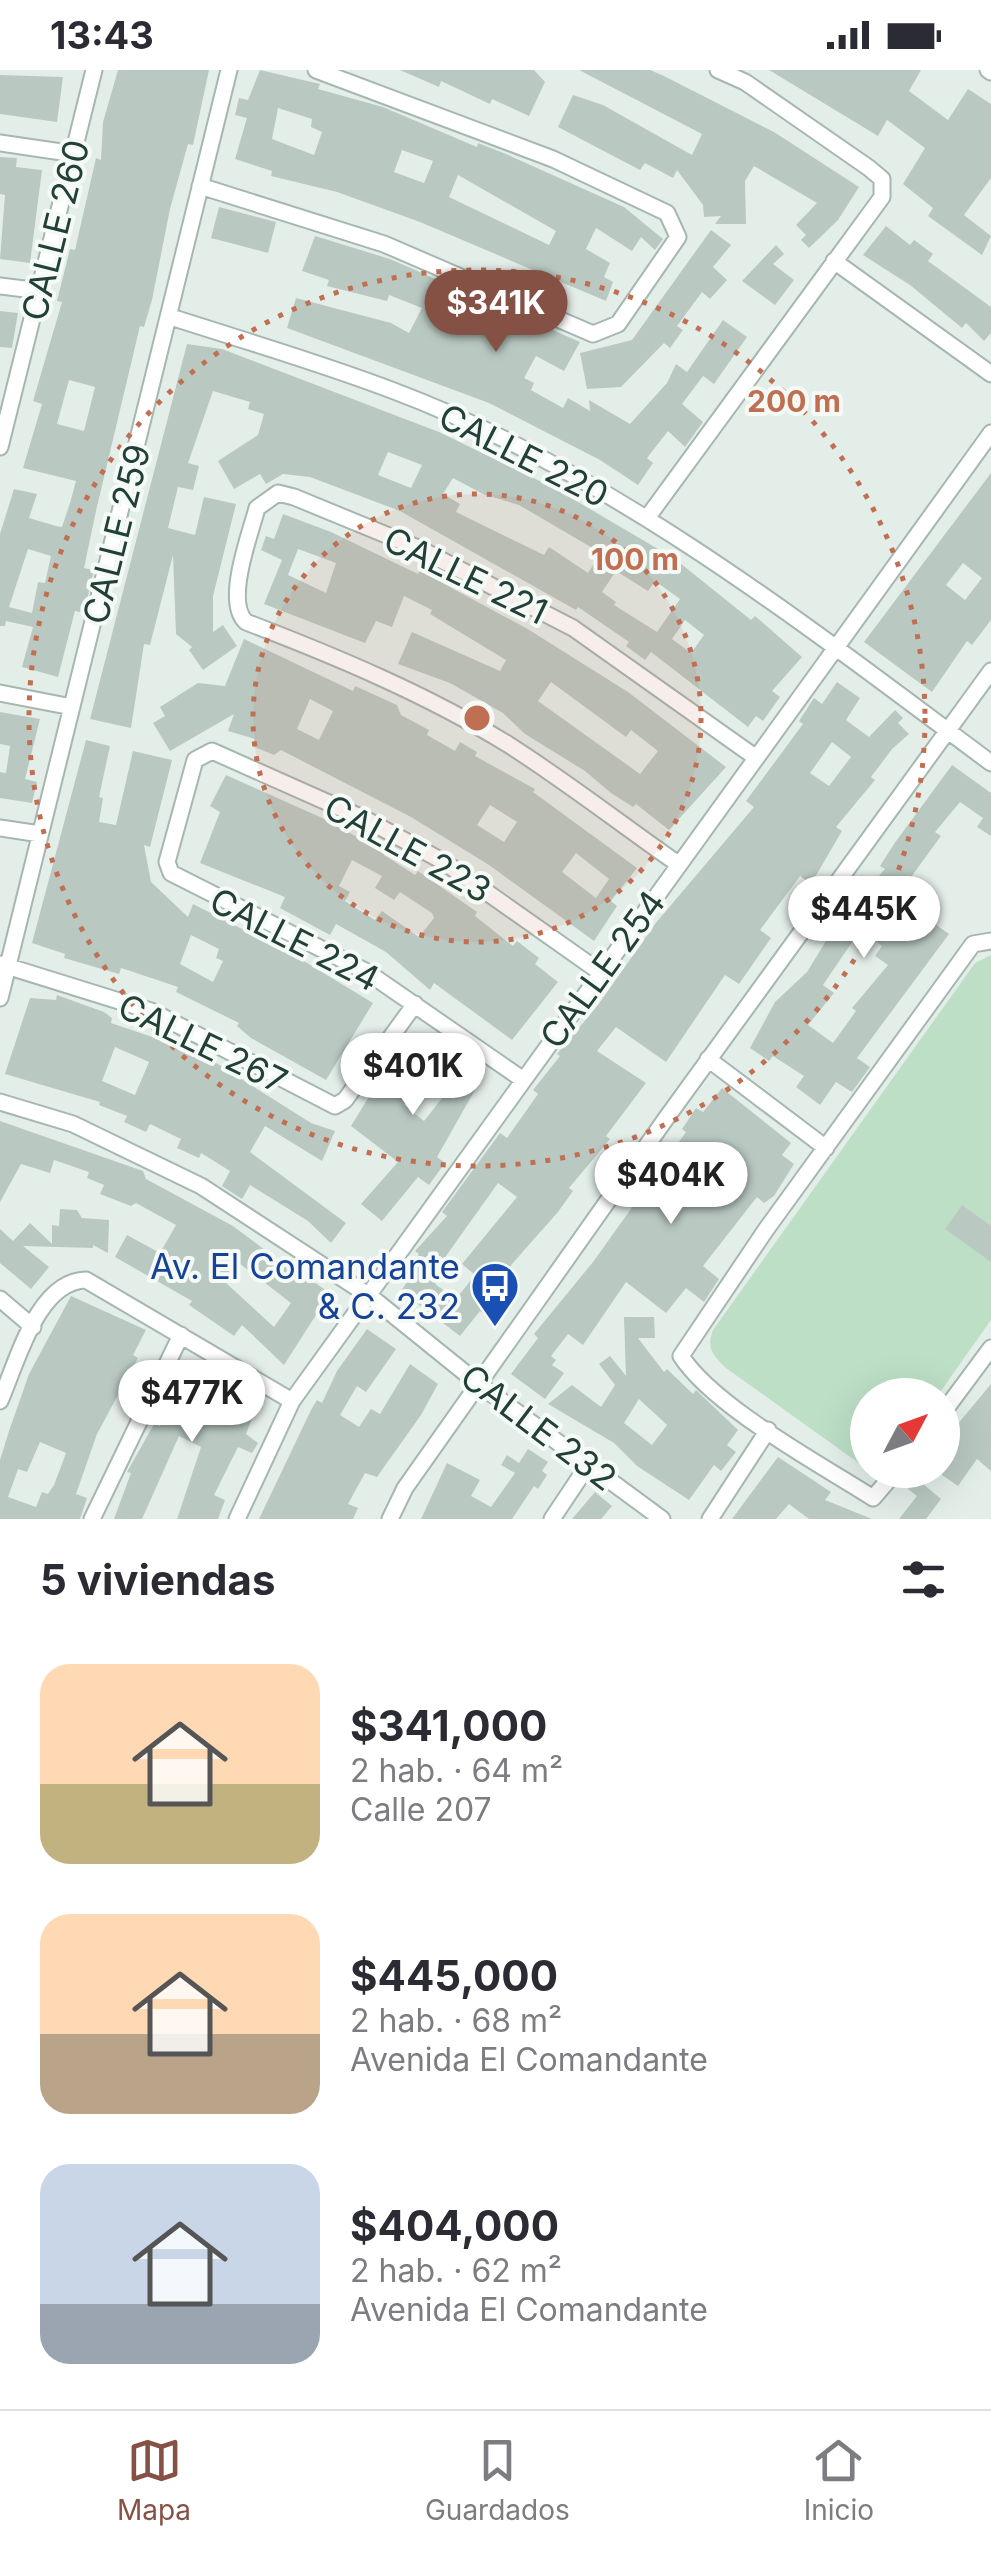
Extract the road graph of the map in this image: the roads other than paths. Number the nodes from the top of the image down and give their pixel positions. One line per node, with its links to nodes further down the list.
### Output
1 (94, 70): 6 (street, CALLE 260)
2 (229, 70): 7 (street, CALLE 259)
3 (316, 70): 7 (street)
4 (718, 70): 8 (street)
5 (0, 143): 6 (street)
6 (75, 154): 10 (street, CALLE 260)
7 (200, 186): 11 (street, CALLE 259)
8 (834, 261): 12 (street); 16 (street)
9 (0, 286): 10 (street)
10 (41, 291): 13 (street, CALLE 260)
11 (171, 316): 16 (street, CALLE 220); 20 (street, CALLE 259)
12 (991, 374)
13 (3, 422): 15 (street, CALLE 260)
14 (991, 433): 17 (street, CALLE 254)
15 (0, 448)
16 (647, 518): 17 (street, CALLE 220)
17 (836, 648): 21 (street, CALLE 220); 23 (street, CALLE 254)
18 (991, 671): 21 (street)
19 (0, 694): 20 (street)
20 (72, 707): 26 (street, CALLE 259)
21 (948, 731): 24 (street, CALLE 220); 33 (street)
22 (202, 756): 30 (street, CALLE 223); 32 (street, CALLE 224)
23 (755, 758): 27 (street, CALLE 254); 27 (street, CALLE 221)
24 (991, 763)
25 (0, 828): 26 (street)
26 (40, 834): 29 (street, CALLE 259)
27 (678, 864): 30 (street, CALLE 254)
28 (987, 941): 36 (street)
29 (4, 965): 31 (street, CALLE 259); 32 (street, CALLE 267)
30 (600, 972): 34 (street, CALLE 254)
31 (0, 998)
32 (414, 1004): 34 (street, CALLE 224)
33 (708, 1060): 36 (street); 42 (street)
34 (522, 1079): 37 (street, CALLE 254)
35 (0, 1102): 37 (street, CALLE 232)
36 (826, 1148): 46 (street)
37 (371, 1297): 42 (street, CALLE 232); 45 (street, CALLE 254)
38 (0, 1299): 39 (street)
39 (33, 1327): 40 (street); 44 (street)
40 (181, 1334): 45 (street); 51 (street)
41 (991, 1348): 43 (street)
42 (480, 1386): 47 (street, CALLE 232); 53 (street)
43 (960, 1390)
44 (0, 1401)
45 (292, 1401): 52 (street, CALLE 254)
46 (768, 1430): 48 (street); 56 (street)
47 (588, 1466): 54 (street); 55 (street, CALLE 232)
48 (850, 1483)
49 (858, 1488): 50 (street)
50 (881, 1488)
51 (92, 1519)
52 (237, 1519)
53 (390, 1519)
54 (552, 1519)
55 (662, 1519)
56 (710, 1519)

